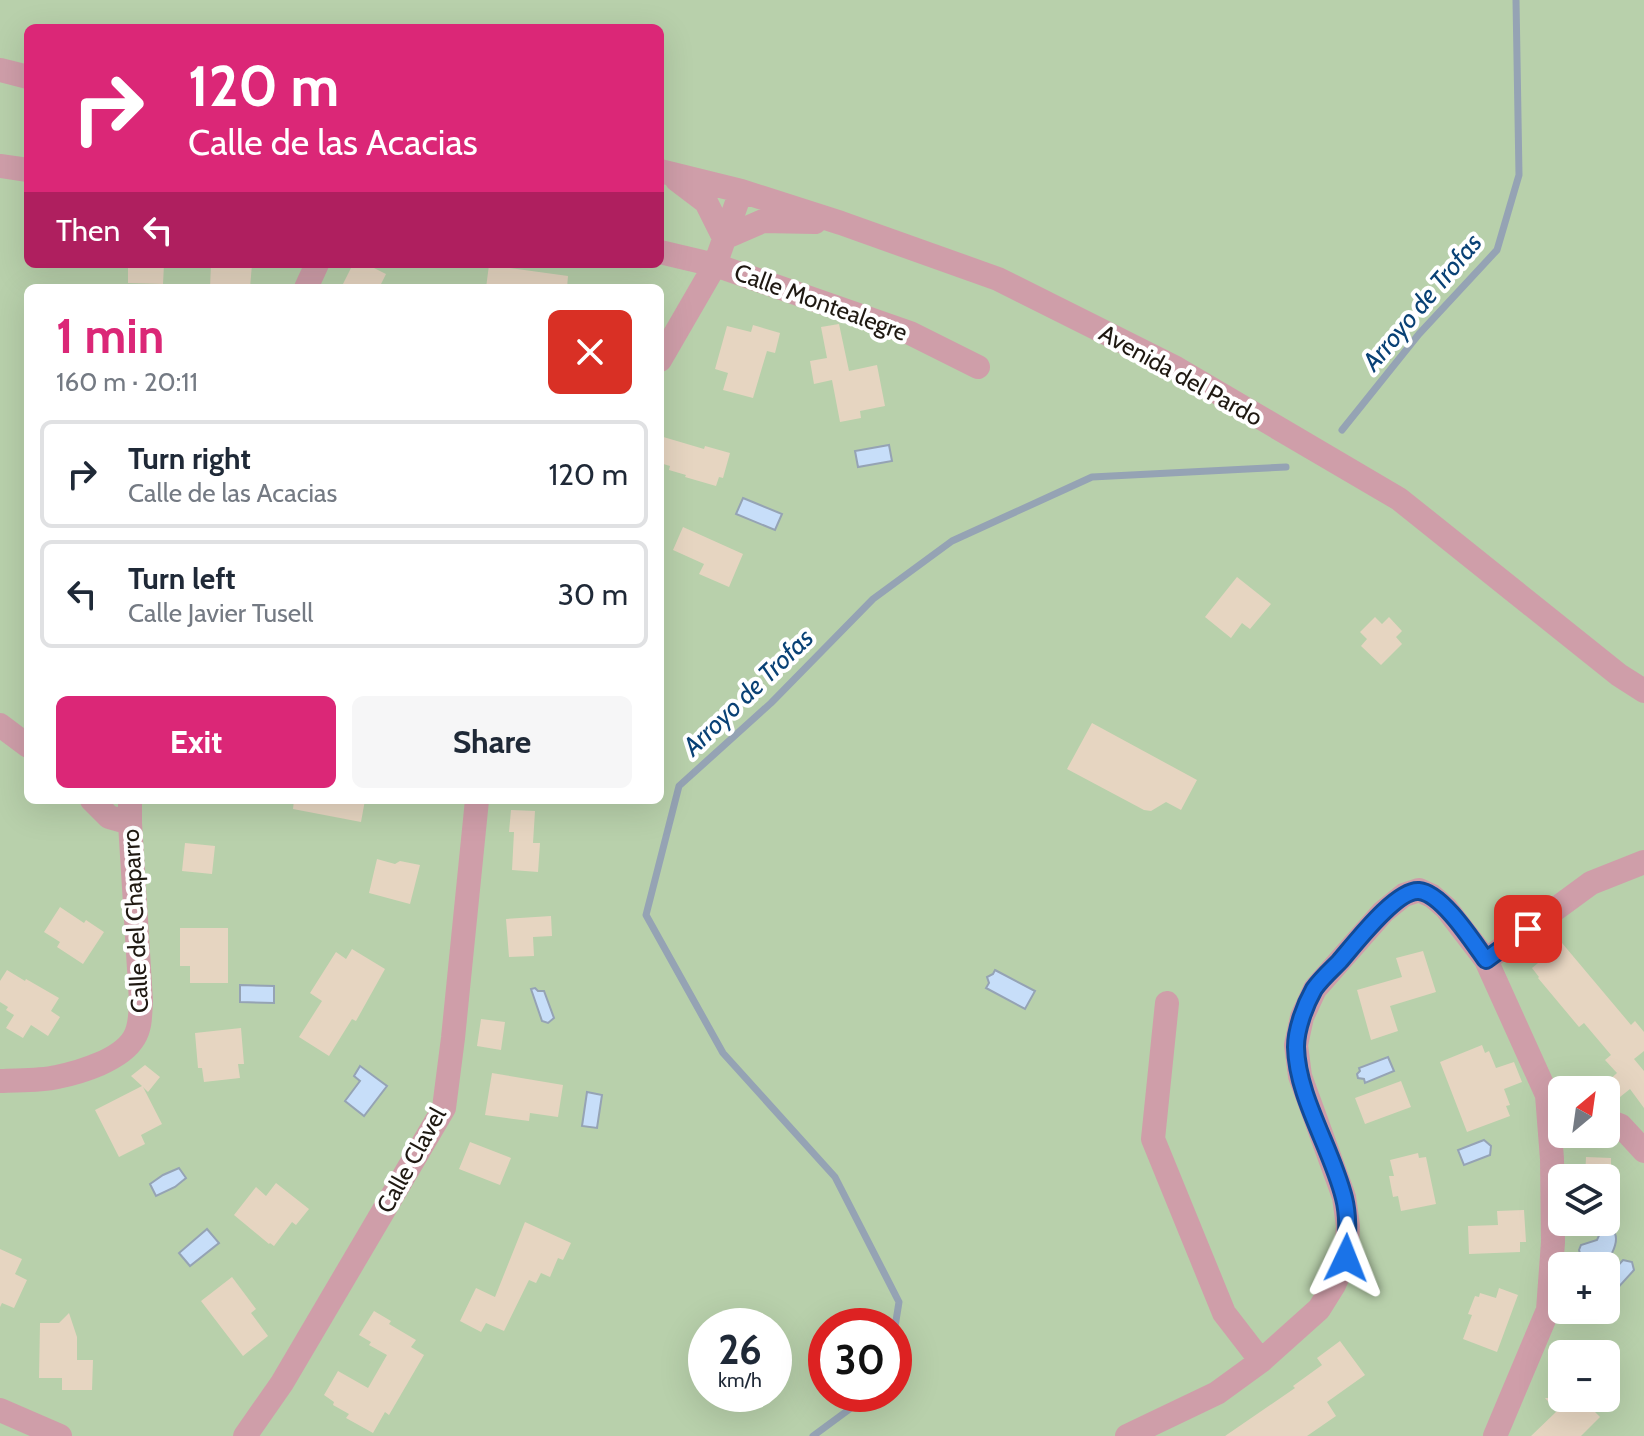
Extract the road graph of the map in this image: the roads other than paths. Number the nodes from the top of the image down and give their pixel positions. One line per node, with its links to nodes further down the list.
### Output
1 (0, 70): 2 (street)
2 (24, 76)
3 (0, 166): 4 (street)
4 (24, 169)
5 (664, 172): 6 (street, Avenida del Pardo); 8 (street)
6 (741, 191): 7 (street, Avenida del Pardo); 8 (street)
7 (841, 223): 8 (street); 13 (street, Avenida del Pardo)
8 (724, 238): 10 (street)
9 (664, 253): 10 (street, Calle Montealegre)
10 (715, 265): 11 (street); 12 (street, Calle Montealegre)
11 (664, 353)
12 (978, 367)
13 (1644, 691)
14 (0, 724): 15 (street); 16 (street)
15 (24, 733)
16 (24, 743)
17 (96, 804): 19 (street)
18 (477, 804): 31 (street, Calle Clavel)
19 (130, 811): 23 (street, Calle del Chaparro)
20 (1644, 862): 21 (street)
21 (1486, 960): 24 (street); 28 (street)
22 (1167, 1003): 28 (street)
23 (0, 1081)
24 (1548, 1086)
25 (1620, 1126): 27 (street)
26 (1552, 1148): 33 (street)
27 (1644, 1151)
28 (1261, 1361): 32 (street)
29 (0, 1410): 30 (street)
30 (60, 1436)
31 (245, 1436)
32 (1127, 1436)
33 (1495, 1436)

